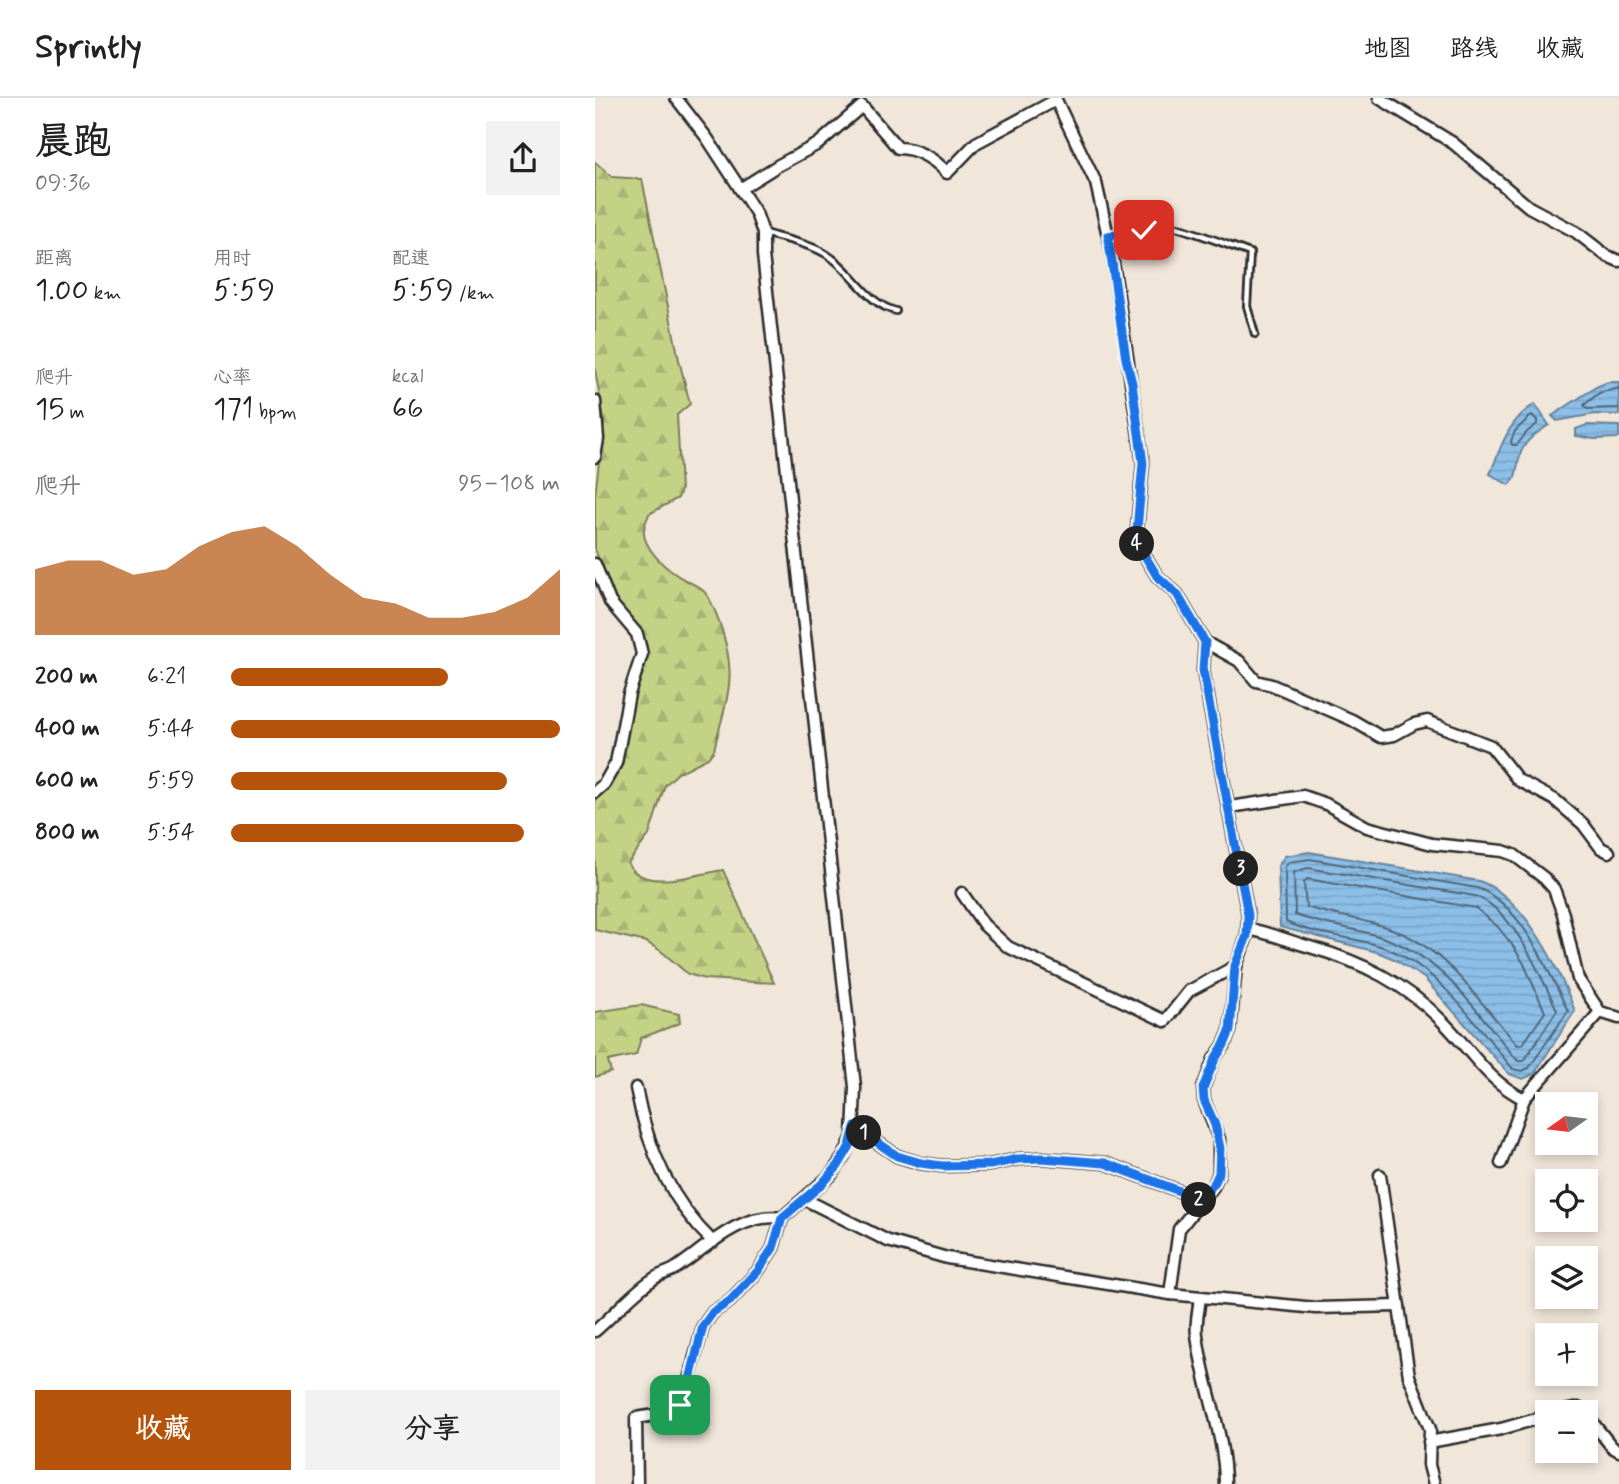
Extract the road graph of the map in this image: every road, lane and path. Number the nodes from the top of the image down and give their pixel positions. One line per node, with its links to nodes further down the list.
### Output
1 (676, 98): 4 (street)
2 (1379, 98): 7 (street)
3 (1056, 99): 4 (street); 6 (street)
4 (740, 189): 5 (street)
5 (763, 233): 8 (lane); 24 (street)
6 (1108, 236): 9 (lane); 13 (street)
7 (1619, 261)
8 (896, 311)
9 (1255, 334)
10 (595, 401): 11 (street)
11 (595, 457)
12 (595, 564): 14 (street)
13 (1205, 642): 15 (street); 16 (street)
14 (595, 792)
15 (1230, 807): 18 (street); 20 (street)
16 (1609, 852)
17 (962, 893): 19 (street)
18 (1248, 929): 19 (street); 23 (street)
19 (1235, 966): 28 (street)
20 (1601, 1012): 21 (street); 23 (street)
21 (1619, 1018)
22 (636, 1088): 30 (street)
23 (1524, 1099): 25 (street)
24 (855, 1127): 27 (street); 28 (street)
25 (1500, 1163)
26 (1380, 1175): 33 (street)
27 (804, 1199): 29 (street); 31 (street)
28 (1200, 1201): 31 (street)
29 (782, 1218): 30 (street); 39 (street)
30 (713, 1242): 34 (street)
31 (1170, 1294): 32 (street)
32 (1200, 1297): 33 (street); 40 (street)
33 (1399, 1306): 37 (street)
34 (595, 1331)
35 (1535, 1419): 37 (street)
36 (1598, 1429): 38 (street)
37 (1429, 1442): 41 (street)
38 (1619, 1451)
39 (637, 1484)
40 (1225, 1484)
41 (1434, 1484)

